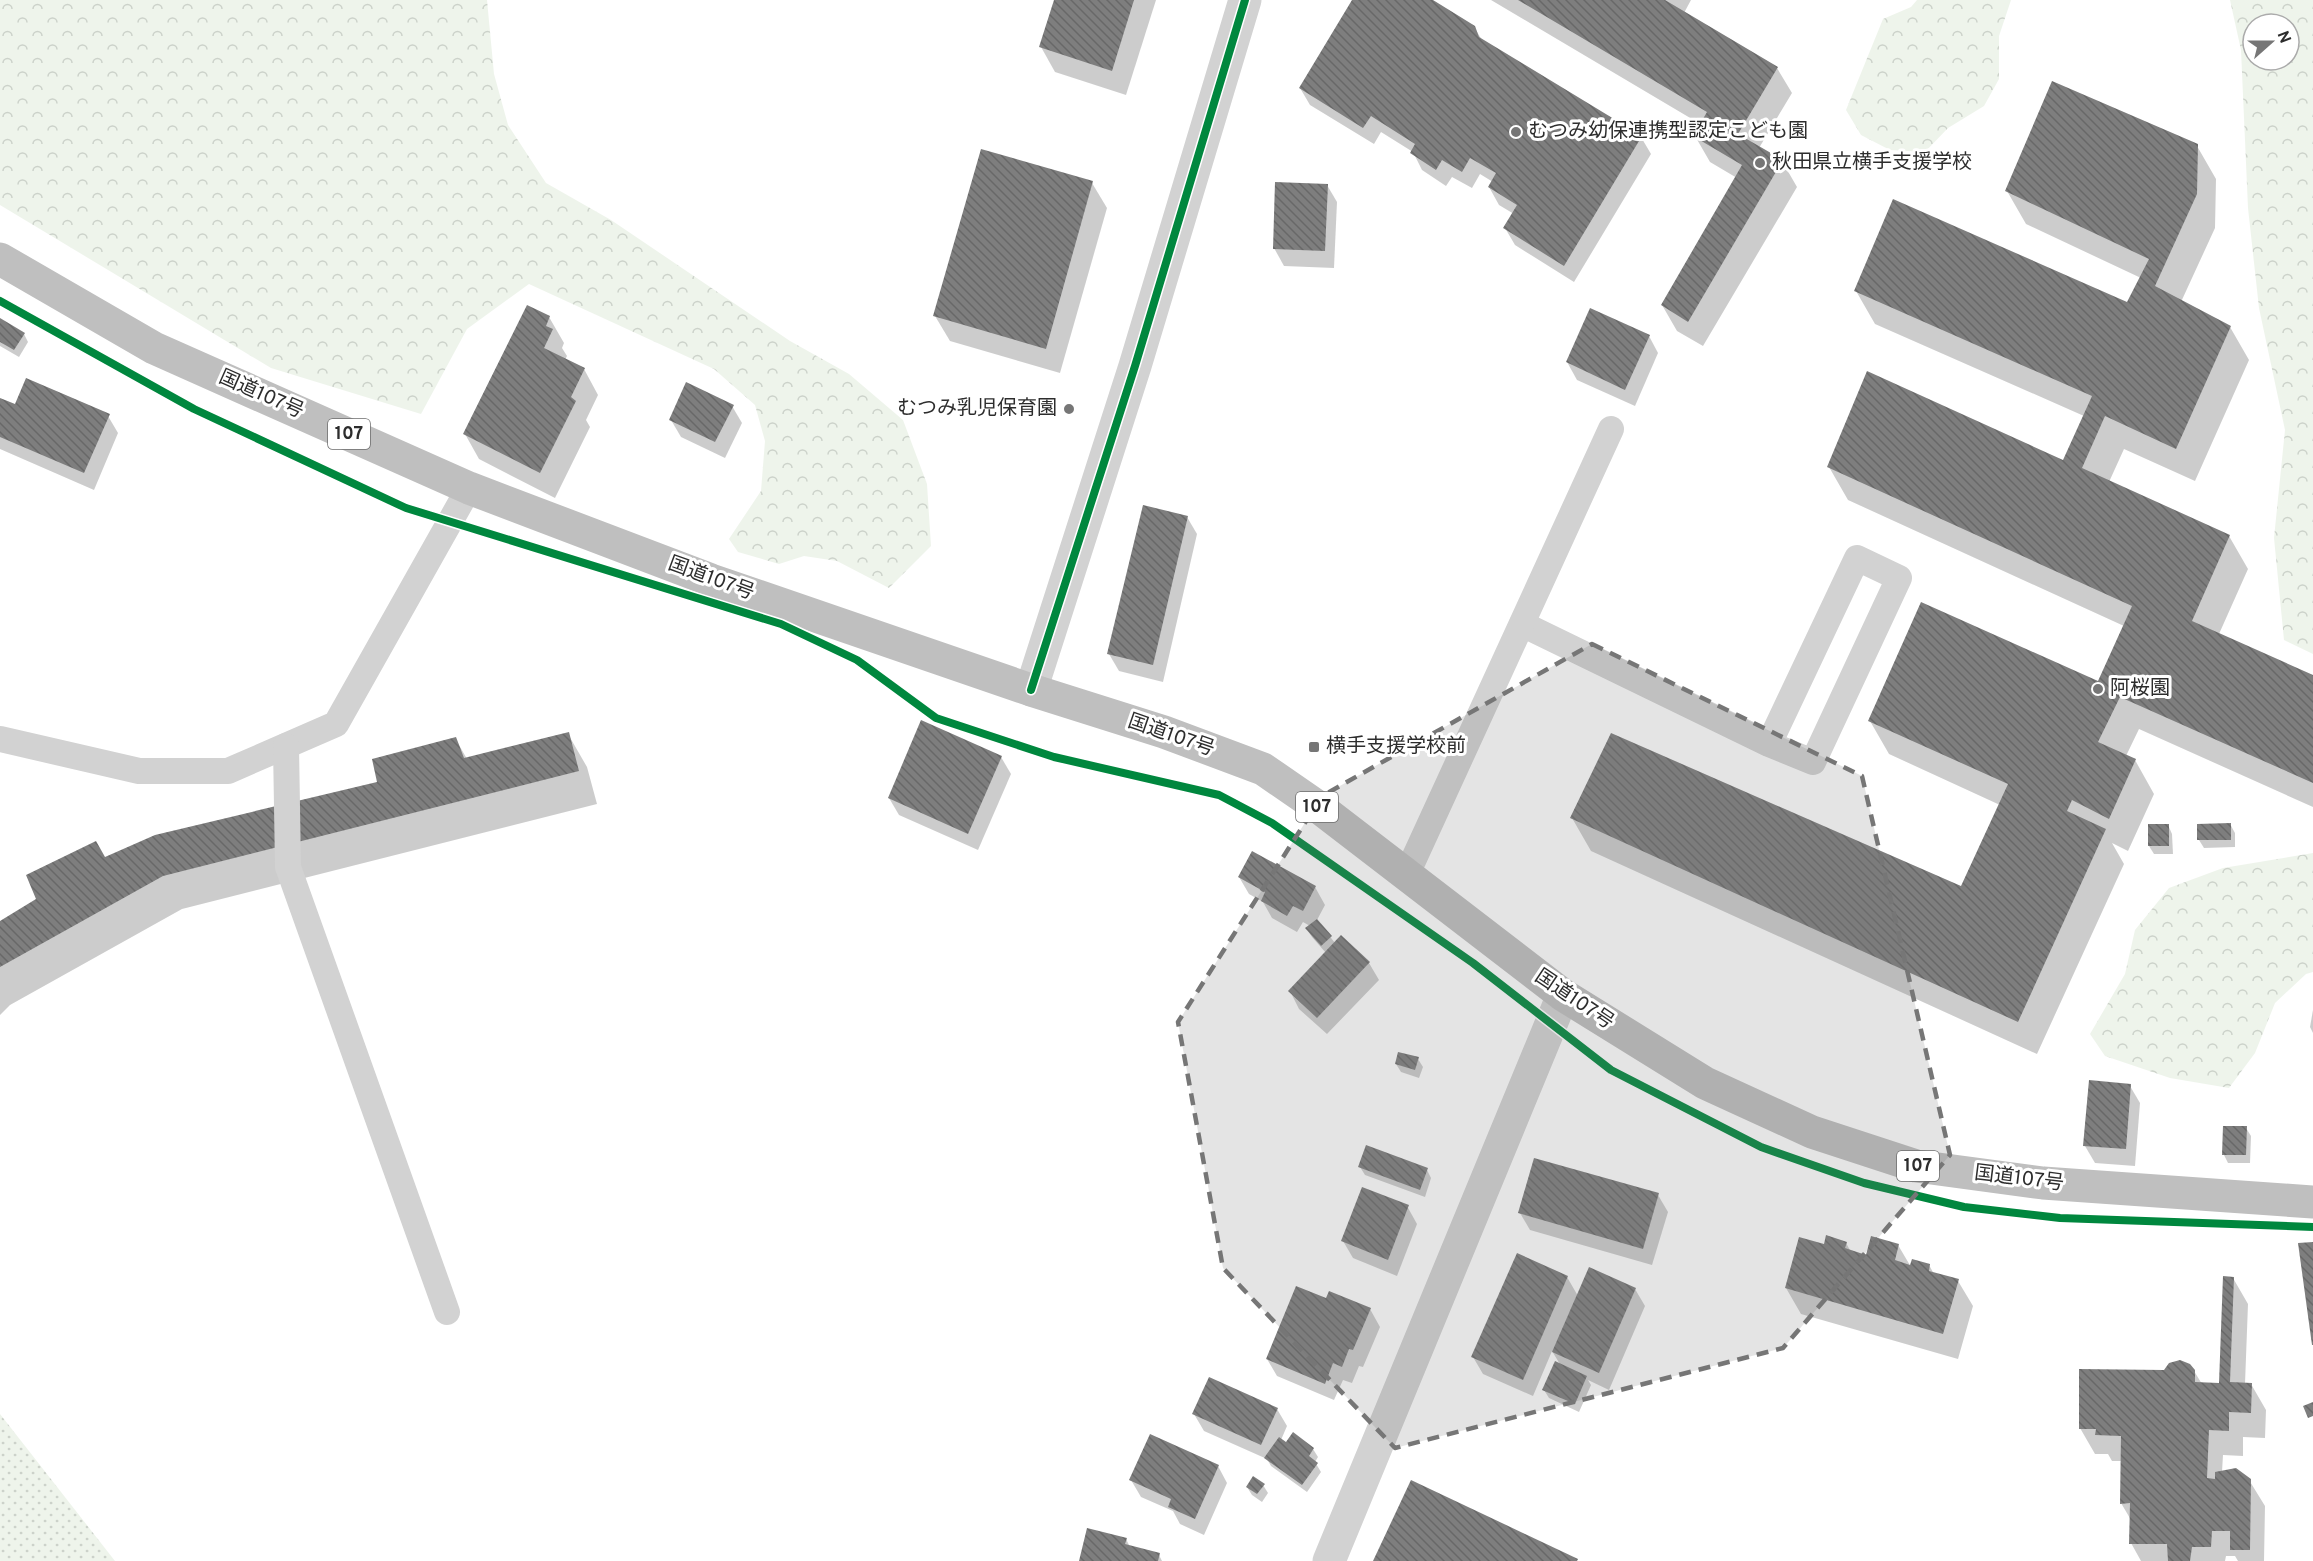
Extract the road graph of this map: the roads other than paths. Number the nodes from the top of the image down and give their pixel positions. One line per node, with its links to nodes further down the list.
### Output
1 (1245, 0): 6 (street)
2 (0, 259): 4 (highway, 国道107号 / 107)
3 (1611, 429): 5 (lane)
4 (469, 488): 6 (highway, 国道107号 / 107); 9 (lane)
5 (1522, 624): 8 (lane); 10 (lane)
6 (1031, 690): 10 (highway, 国道107号 / 107)
7 (0, 739): 9 (lane)
8 (1769, 744): 8 (lane)
9 (286, 746): 13 (lane)
10 (1406, 876): 11 (highway, 国道107号 / 107)
11 (1563, 995): 12 (highway, 国道107号 / 107); 14 (street)
12 (2313, 1202)
13 (447, 1312)
14 (1329, 1561)

